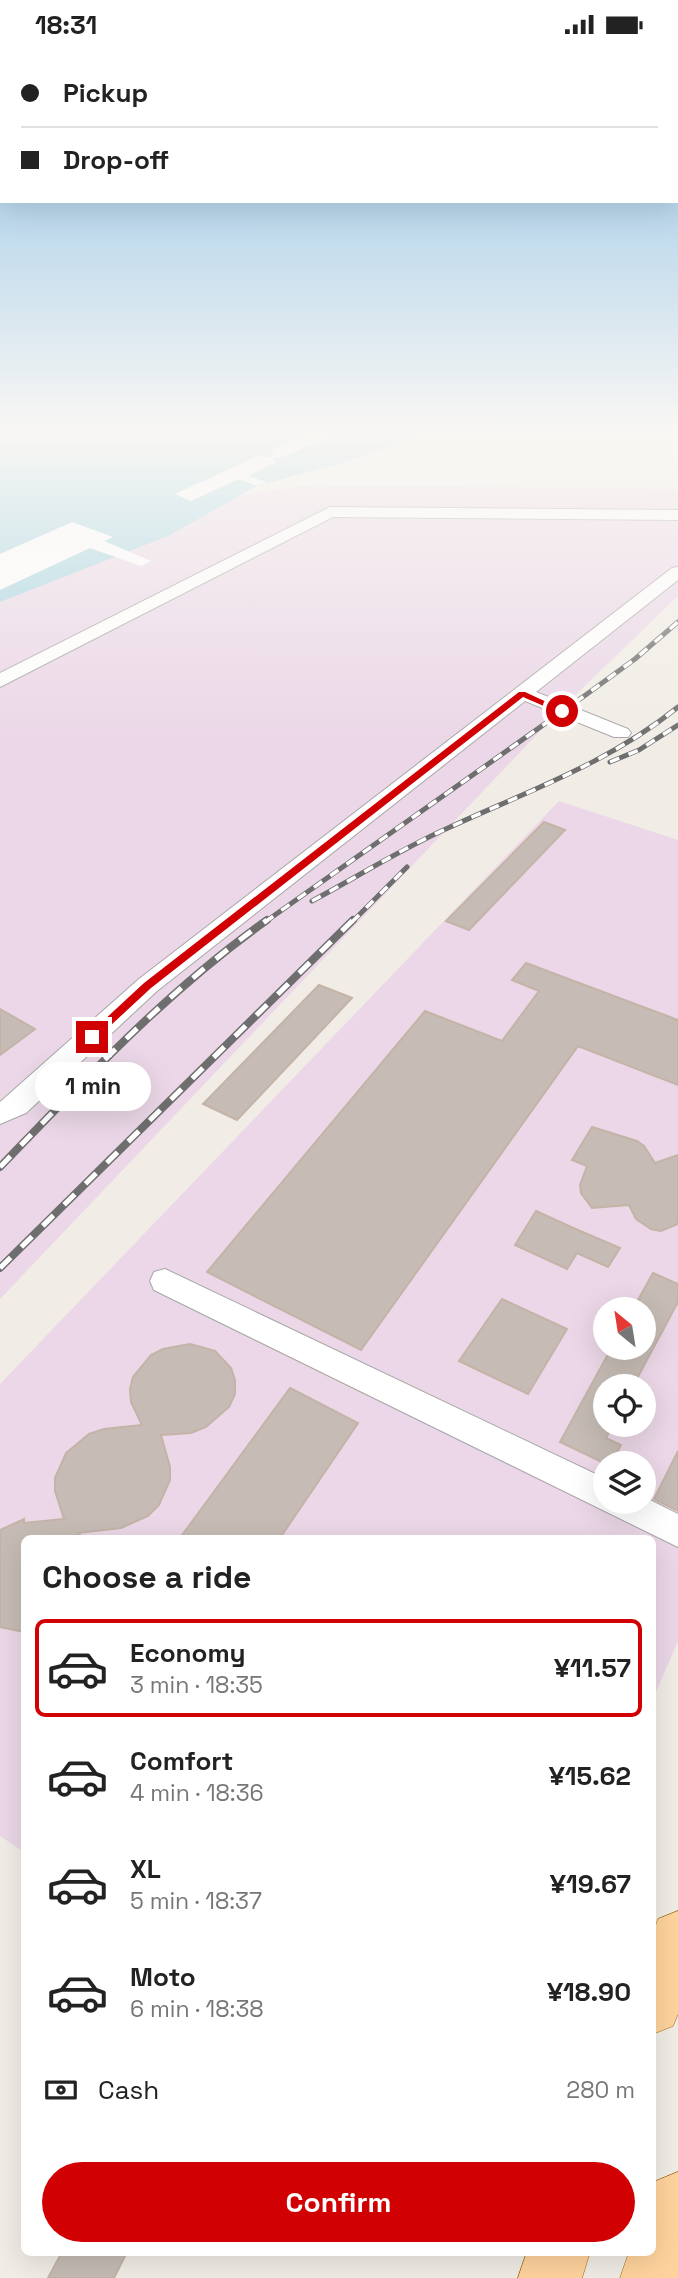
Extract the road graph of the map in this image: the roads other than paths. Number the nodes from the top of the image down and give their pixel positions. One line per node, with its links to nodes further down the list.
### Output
1 (287, 534): 3 (lane)
2 (678, 572): 4 (lane)
3 (0, 681)
4 (522, 694): 5 (lane); 6 (lane)
5 (621, 733)
6 (0, 1114)
7 (165, 1281): 8 (lane)
8 (593, 1490)
9 (643, 1514): 10 (lane)
10 (678, 1531)
11 (678, 1939): 12 (main road)
12 (656, 1998)
13 (678, 2203): 16 (main road)
14 (558, 2256): 15 (main road)
15 (550, 2278)
16 (652, 2278)

